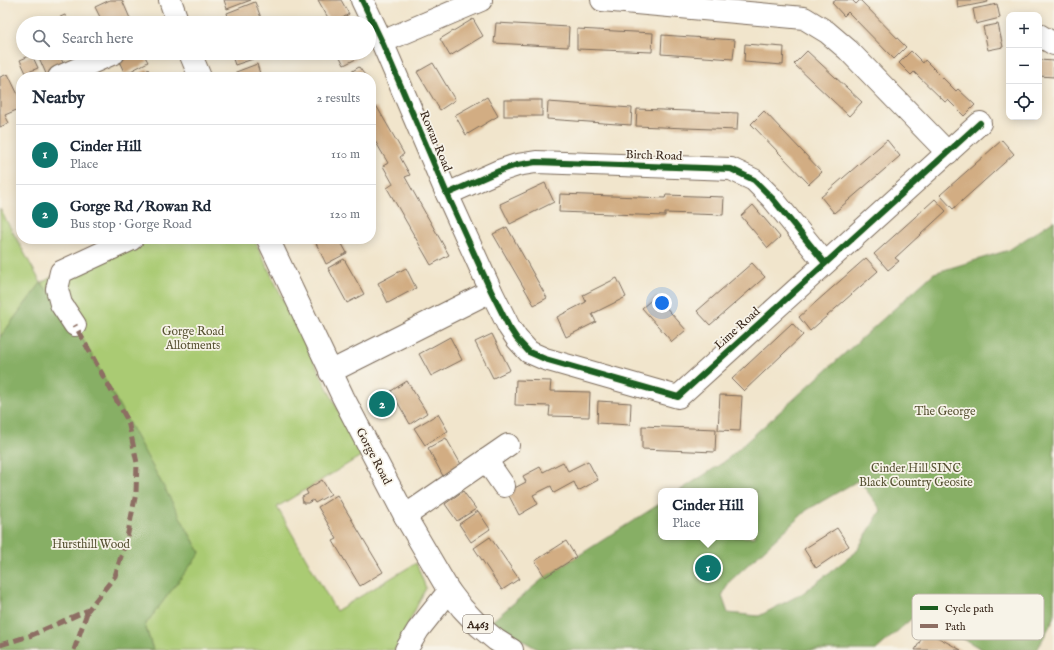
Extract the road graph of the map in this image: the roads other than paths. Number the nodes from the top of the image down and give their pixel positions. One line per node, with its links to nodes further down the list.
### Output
1 (170, 0): 6 (street)
2 (362, 0): 7 (street, Rowan Road)
3 (481, 0): 9 (street)
4 (602, 0): 5 (street)
5 (805, 9): 15 (street)
6 (176, 16)
7 (370, 16)
8 (376, 29): 9 (street, Rowan Road)
9 (382, 42): 16 (street, Rowan Road)
10 (98, 60): 12 (street)
11 (193, 60): 13 (street)
12 (70, 72)
13 (198, 72)
14 (980, 123): 15 (street, Lime Road)
15 (948, 153): 19 (street, Lime Road)
16 (447, 194): 19 (street, Birch Road); 20 (street, Rowan Road)
17 (121, 244): 21 (street)
18 (270, 244): 22 (street, Gorge Road / A463)
19 (825, 263): 20 (street, Lime Road)
20 (491, 291): 22 (street)
21 (75, 325)
22 (330, 372): 26 (street, Gorge Road / A463)
23 (508, 445): 24 (street)
24 (486, 460): 25 (street); 26 (street)
25 (504, 486)
26 (405, 516): 27 (street, Gorge Road / A463)
27 (448, 591): 28 (street); 29 (street, Gorge Road / A463)
28 (406, 650)
29 (512, 650)

